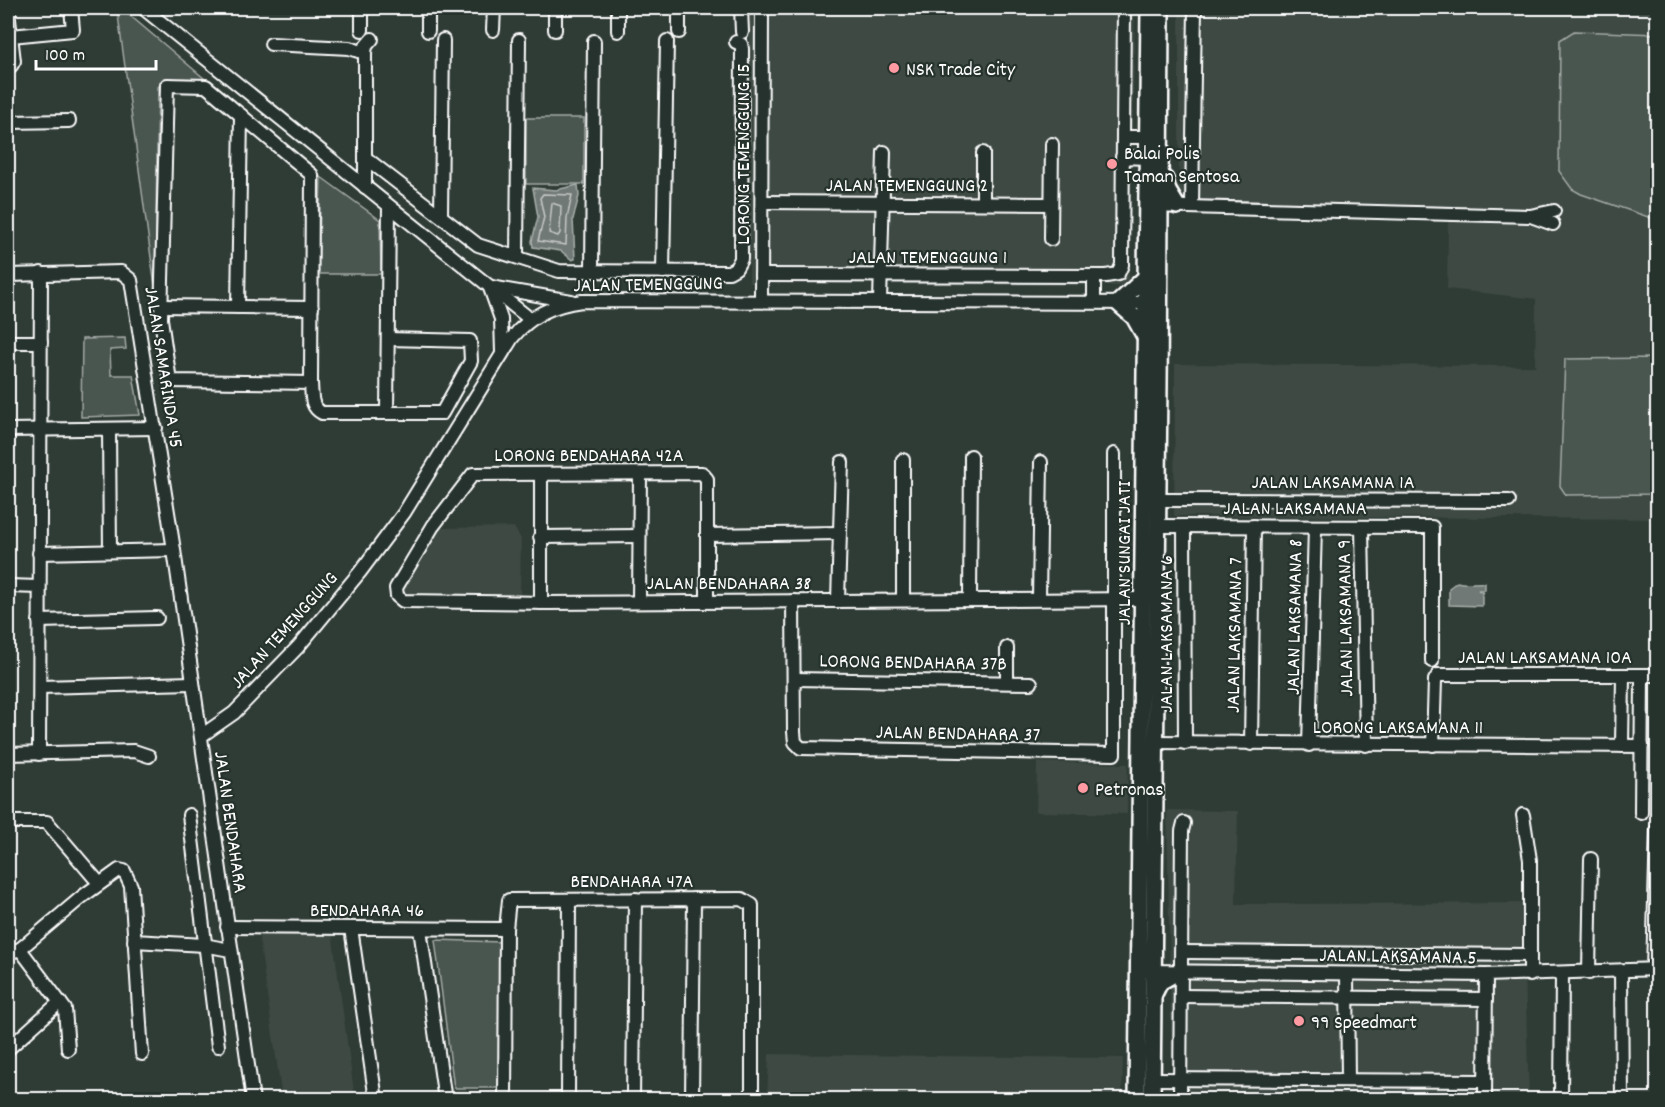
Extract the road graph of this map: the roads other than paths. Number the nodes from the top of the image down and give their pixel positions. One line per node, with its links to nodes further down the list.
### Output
1 (72, 8): 22 (street)
2 (143, 8): 42 (street)
3 (362, 8): 16 (street)
4 (428, 8): 19 (street)
5 (494, 8): 17 (street)
6 (555, 8): 18 (street)
7 (618, 8): 20 (street)
8 (680, 8): 21 (street)
9 (741, 8): 58 (street)
10 (762, 8): 43 (street, LORONG TEMENGGUNG 15)
11 (1124, 8): 34 (street, JALAN TEMENGGUNG 1)
12 (1149, 8): 35 (main road, JALAN SUNGAI JATI)
13 (1161, 8): 40 (main road, JALAN SUNGAI JATI)
14 (1195, 8): 49 (street)
15 (8, 11): 22 (street)
16 (362, 30)
17 (493, 30)
18 (555, 30)
19 (428, 31)
20 (618, 31)
21 (679, 32)
22 (11, 36): 30 (street)
23 (372, 39): 29 (street)
24 (443, 40): 51 (street)
25 (519, 40): 56 (street)
26 (594, 41): 57 (street)
27 (667, 41): 58 (street)
28 (271, 44): 29 (street)
29 (365, 54): 41 (street)
30 (12, 66)
31 (241, 115): 73 (street); 74 (street); 75 (street)
32 (69, 121): 33 (street)
33 (8, 122)
34 (1123, 137): 35 (street); 39 (street, JALAN TEMENGGUNG 1)
35 (1147, 137): 40 (main road, JALAN SUNGAI JATI)
36 (1052, 144): 46 (street)
37 (884, 152): 44 (street)
38 (982, 153): 45 (street)
39 (1122, 157): 40 (street); 64 (street, JALAN TEMENGGUNG 1)
40 (1154, 158): 48 (main road, JALAN SUNGAI JATI); 49 (main road)
41 (367, 159): 42 (street); 51 (street)
42 (365, 187): 47 (street)
43 (762, 202): 44 (street, JALAN TEMENGGUNG 2); 61 (street, LORONG TEMENGGUNG 15)
44 (883, 203): 45 (street, JALAN TEMENGGUNG 2); 62 (street)
45 (983, 203): 46 (street, JALAN TEMENGGUNG 2)
46 (1051, 204): 55 (street)
47 (389, 206): 65 (street); 78 (street)
48 (1145, 206): 49 (street); 63 (main road, JALAN SUNGAI JATI)
49 (1179, 206): 52 (street); 54 (main road, JALAN SUNGAI JATI); 54 (main road)
50 (1554, 211): 52 (street)
51 (441, 215): 56 (street)
52 (1530, 216): 53 (street)
53 (1553, 224)
54 (1162, 236): 72 (main road, JALAN SUNGAI JATI)
55 (1051, 240)
56 (517, 257): 57 (street)
57 (592, 271): 58 (street)
58 (663, 272)
59 (41, 273): 60 (street, JALAN SAMARINDA 45); 80 (street); 84 (street, JALAN SAMARINDA 45)
60 (8, 275)
61 (761, 275): 62 (street, JALAN TEMENGGUNG 1); 66 (street, LORONG TEMENGGUNG 15)
62 (881, 276): 64 (street, JALAN TEMENGGUNG 1); 68 (street)
63 (1145, 278): 70 (main road); 71 (main road, JALAN SUNGAI JATI)
64 (1094, 281): 69 (street)
65 (490, 287): 67 (street); 76 (street); 81 (street)
66 (761, 300): 67 (street, JALAN TEMENGGUNG); 68 (street, JALAN TEMENGGUNG)
67 (574, 302): 76 (street, JALAN TEMENGGUNG)
68 (880, 302): 69 (street, JALAN TEMENGGUNG)
69 (1094, 302): 70 (street, JALAN TEMENGGUNG)
70 (1118, 303): 71 (street, JALAN TEMENGGUNG); 77 (main road)
71 (1145, 303): 72 (street, JALAN TEMENGGUNG); 77 (main road, JALAN SUNGAI JATI)
72 (1161, 303): 95 (main road, JALAN SUNGAI JATI)
73 (161, 306): 74 (street); 82 (street)
74 (238, 307): 75 (street)
75 (312, 308): 82 (street)
76 (530, 320): 81 (street, JALAN TEMENGGUNG)
77 (1145, 338): 114 (main road, JALAN SUNGAI JATI)
78 (388, 339): 83 (street); 83 (street)
79 (8, 342): 80 (street)
80 (41, 342): 86 (street)
81 (502, 352): 135 (street, JALAN TEMENGGUNG)
82 (311, 383): 83 (street)
83 (387, 413)
84 (156, 428): 87 (street); 107 (street, JALAN SAMARINDA 45)
85 (8, 430): 86 (street)
86 (38, 430): 87 (street); 109 (street)
87 (109, 430): 108 (street)
88 (1114, 454): 113 (street)
89 (971, 456): 116 (street)
90 (903, 460): 115 (street)
91 (842, 462): 103 (street)
92 (1041, 462): 112 (street)
93 (542, 474): 94 (street, LORONG BENDAHARA 42A); 98 (street, LORONG BENDAHARA 42A); 106 (street)
94 (640, 474): 104 (street, LORONG BENDAHARA 42A); 105 (street)
95 (1158, 500): 96 (street, JALAN LAKSAMANA 1A); 97 (main road, JALAN SUNGAI JATI)
96 (1509, 501)
97 (1157, 525): 99 (street, JALAN LAKSAMANA); 137 (main road, JALAN SUNGAI JATI)
98 (433, 526): 121 (street, JALAN BENDAHARA 38)
99 (1184, 526): 100 (street, JALAN LAKSAMANA); 138 (street, JALAN LAKSAMANA 6)
100 (1254, 526): 101 (street, JALAN LAKSAMANA); 139 (street, JALAN LAKSAMANA 7)
101 (1315, 527): 102 (street, JALAN LAKSAMANA); 140 (street, JALAN LAKSAMANA 8)
102 (1362, 527): 125 (street, JALAN LAKSAMANA); 141 (street, JALAN LAKSAMANA 9)
103 (840, 533): 104 (street); 119 (street)
104 (707, 535): 117 (street)
105 (639, 536): 106 (street); 120 (street)
106 (540, 537): 121 (street)
107 (174, 550): 108 (street); 132 (street, JALAN BENDAHARA)
108 (110, 551): 109 (street)
109 (39, 553): 111 (street)
110 (8, 586): 111 (street)
111 (39, 587): 123 (street)
112 (1040, 599): 113 (street, JALAN BENDAHARA 38); 116 (street, JALAN BENDAHARA 38)
113 (1114, 599): 114 (street, JALAN BENDAHARA 38); 129 (street, JALAN BENDAHARA 37)
114 (1144, 599): 173 (main road, JALAN SUNGAI JATI)
115 (903, 600): 116 (street, JALAN BENDAHARA 38); 119 (street, JALAN BENDAHARA 38)
116 (970, 600)
117 (706, 601): 118 (street, JALAN BENDAHARA 38); 120 (street, JALAN BENDAHARA 38)
118 (793, 601): 119 (street, JALAN BENDAHARA 38); 129 (street)
119 (838, 601)
120 (639, 602): 121 (street, JALAN BENDAHARA 38)
121 (541, 603)
122 (157, 618): 123 (street)
123 (39, 621): 133 (street)
124 (1006, 648): 130 (street)
125 (1432, 661)
126 (1623, 675): 127 (street, JALAN LAKSAMANA 10A); 142 (street, JALAN LAKSAMANA 10A); 143 (street)
127 (1642, 675): 128 (street, JALAN LAKSAMANA 10A); 144 (street)
128 (1658, 675)
129 (795, 679): 130 (street, LORONG BENDAHARA 37B)
130 (1007, 682): 131 (street, LORONG BENDAHARA 37B)
131 (1031, 682)
132 (193, 683): 133 (street); 134 (street, JALAN BENDAHARA)
133 (40, 687): 147 (street)
134 (197, 708): 135 (street); 136 (street, JALAN BENDAHARA)
135 (234, 713): 136 (street, JALAN TEMENGGUNG); 145 (street)
136 (201, 735): 145 (street, JALAN BENDAHARA)
137 (1154, 742): 138 (street, LORONG LAKSAMANA 11); 168 (main road, JALAN SUNGAI JATI)
138 (1185, 743): 139 (street, LORONG LAKSAMANA 11)
139 (1251, 744): 140 (street, LORONG LAKSAMANA 11)
140 (1309, 745): 141 (street, LORONG LAKSAMANA 11)
141 (1366, 745): 142 (street, LORONG LAKSAMANA 11)
142 (1433, 745): 143 (street, LORONG LAKSAMANA 11)
143 (1622, 746): 144 (street, LORONG LAKSAMANA 11)
144 (1642, 746): 149 (street)
145 (202, 750): 160 (street, JALAN BENDAHARA)
146 (8, 754): 147 (street)
147 (39, 754): 148 (street)
148 (149, 756)
149 (1641, 813)
150 (189, 815): 165 (street)
151 (1522, 815): 171 (street)
152 (8, 822): 156 (street)
153 (1184, 823): 169 (street)
154 (1657, 828): 172 (street)
155 (1591, 860): 176 (street)
156 (99, 883): 164 (street); 166 (street)
157 (635, 899): 158 (street, BENDAHARA 47A); 159 (street, BENDAHARA 47A); 199 (street)
158 (694, 899): 200 (street); 201 (street, BENDAHARA 47A)
159 (569, 900): 162 (street, BENDAHARA 47A); 198 (street)
160 (227, 927): 161 (street, BENDAHARA 46); 167 (street, JALAN BENDAHARA)
161 (351, 928): 163 (street, BENDAHARA 46); 195 (street)
162 (506, 928): 163 (street, BENDAHARA 46); 197 (street)
163 (420, 929): 196 (street)
164 (134, 941): 165 (street); 189 (street)
165 (204, 945): 167 (street); 186 (street)
166 (20, 950): 170 (street); 185 (street)
167 (230, 950): 194 (street, JALAN BENDAHARA)
168 (1153, 950): 173 (main road, JALAN SUNGAI JATI); 175 (main road)
169 (1182, 952): 171 (street, JALAN LAKSAMANA 5); 175 (street)
170 (8, 953)
171 (1530, 955): 179 (street)
172 (1655, 970): 174 (street, JALAN LAKSAMANA 5)
173 (1146, 971): 175 (street, JALAN LAKSAMANA 5); 181 (main road, JALAN SUNGAI JATI); 202 (main road, JALAN SUNGAI JATI)
174 (1622, 971): 176 (street, JALAN LAKSAMANA 5); 207 (street)
175 (1180, 972): 177 (street, JALAN LAKSAMANA 5); 181 (main road); 182 (street)
176 (1589, 973): 180 (street, JALAN LAKSAMANA 5)
177 (1347, 974): 178 (street, JALAN LAKSAMANA 5); 183 (street)
178 (1486, 975): 179 (street, JALAN LAKSAMANA 5); 184 (street)
179 (1530, 975): 180 (street, JALAN LAKSAMANA 5)
180 (1562, 975): 206 (street)
181 (1153, 996): 190 (main road, JALAN SUNGAI JATI)
182 (1181, 996): 183 (street); 191 (street)
183 (1347, 997): 184 (street); 192 (street)
184 (1486, 999): 193 (street)
185 (60, 1002): 187 (street); 188 (street)
186 (218, 1046)
187 (8, 1049)
188 (68, 1049)
189 (142, 1054)
190 (1152, 1079): 191 (street); 203 (main road, JALAN SUNGAI JATI)
191 (1180, 1079): 192 (street); 204 (street)
192 (1348, 1080): 193 (street)
193 (1485, 1081): 205 (street)
194 (253, 1100)
195 (376, 1100)
196 (445, 1100)
197 (505, 1100)
198 (568, 1100)
199 (633, 1100)
200 (692, 1100)
201 (752, 1100)
202 (1137, 1100)
203 (1152, 1100)
204 (1180, 1100)
205 (1485, 1100)
206 (1561, 1100)
207 (1622, 1100)

